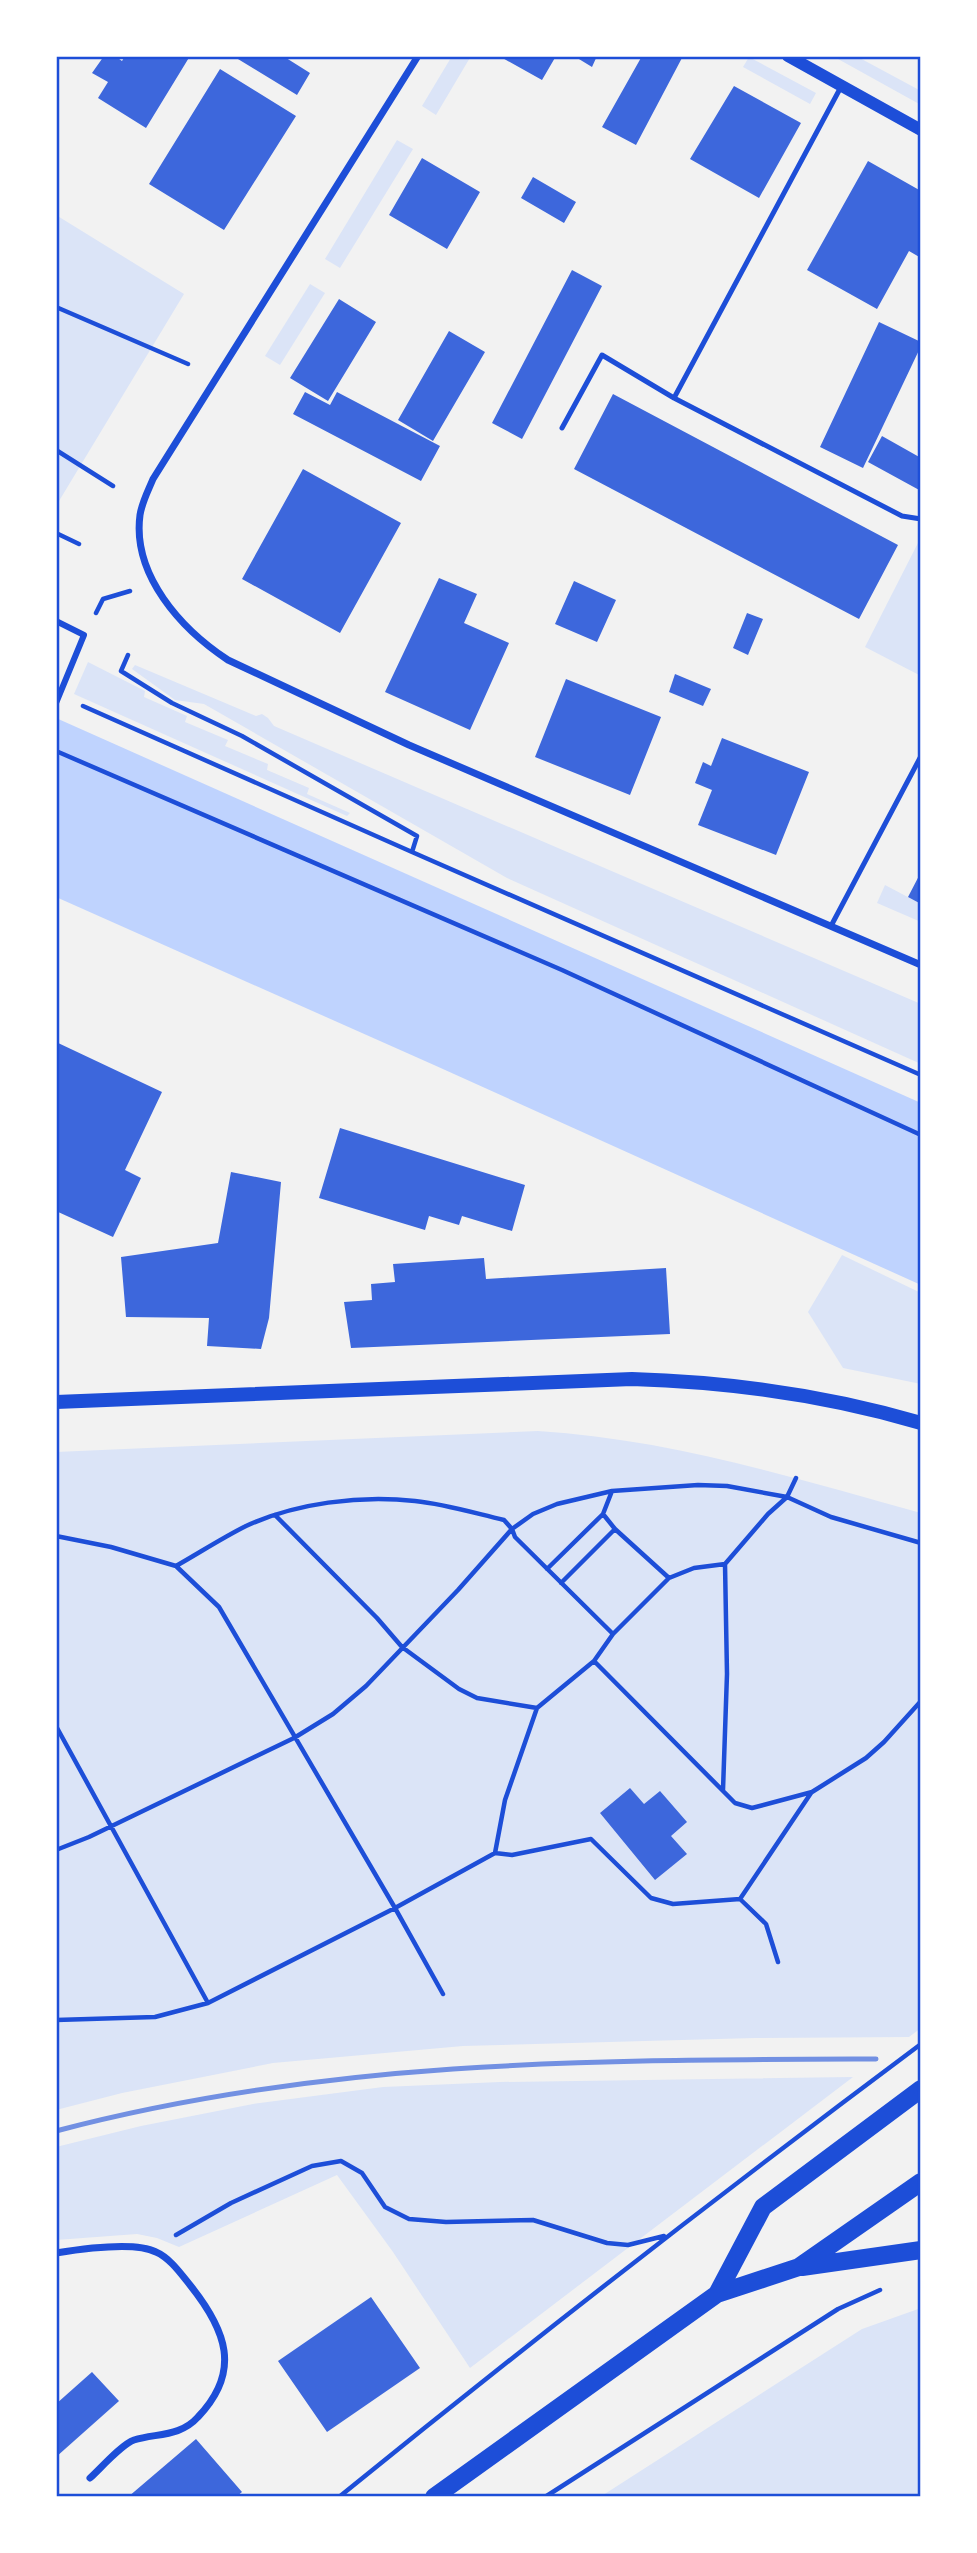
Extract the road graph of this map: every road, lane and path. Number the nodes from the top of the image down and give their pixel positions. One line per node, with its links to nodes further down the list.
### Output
1 (418, 56): 14 (street)
2 (788, 56): 3 (street)
3 (842, 85): 4 (street); 7 (lane)
4 (921, 130)
5 (57, 310): 6 (path)
6 (188, 364)
7 (674, 398): 8 (lane); 11 (lane)
8 (562, 428)
9 (56, 450): 10 (path)
10 (113, 486)
11 (921, 519)
12 (56, 533): 13 (path)
13 (79, 544)
14 (154, 584): 16 (path); 23 (street)
15 (56, 621): 16 (street)
16 (84, 635): 18 (street)
17 (128, 654): 22 (path)
18 (56, 703)
19 (81, 705): 22 (path)
20 (56, 751): 26 (path)
21 (921, 756): 23 (lane)
22 (412, 852): 25 (path)
23 (831, 926): 24 (street)
24 (921, 965)
25 (921, 1075)
26 (921, 1135)
27 (56, 1402): 28 (main road)
28 (921, 1423)
29 (796, 1478): 31 (path)
30 (612, 1491): 31 (path); 32 (path); 34 (path)
31 (787, 1497): 37 (path); 38 (path)
32 (603, 1514): 35 (path); 40 (path)
33 (274, 1515): 34 (path); 39 (path); 44 (path)
34 (512, 1529): 40 (path); 44 (path)
35 (615, 1530): 41 (path); 42 (path)
36 (56, 1536): 39 (path)
37 (921, 1543)
38 (725, 1564): 41 (path); 50 (path)
39 (176, 1566): 49 (path)
40 (547, 1569): 42 (path)
41 (669, 1578): 43 (path)
42 (561, 1583): 43 (path)
43 (613, 1633): 45 (path)
44 (401, 1647): 47 (path); 49 (path)
45 (594, 1661): 47 (path); 50 (path)
46 (921, 1700): 51 (path)
47 (537, 1708): 54 (path)
48 (56, 1726): 52 (path)
49 (294, 1738): 52 (path); 56 (path)
50 (722, 1791): 51 (path)
51 (812, 1792): 55 (path)
52 (112, 1826): 53 (path); 59 (path)
53 (56, 1850)
54 (495, 1853): 55 (path); 56 (path)
55 (740, 1899): 57 (path)
56 (395, 1908): 58 (path); 59 (path)
57 (778, 1962)
58 (443, 1994)
59 (208, 2003): 60 (path)
60 (56, 2020)
61 (921, 2045): 64 (path)
62 (919, 2093): 70 (main road)
63 (921, 2182): 68 (main road)
64 (666, 2236): 66 (path); 72 (path)
65 (921, 2250): 68 (main road)
66 (158, 2252): 67 (street); 71 (street)
67 (56, 2253)
68 (799, 2267): 70 (main road)
69 (875, 2292): 74 (path)
70 (717, 2294): 73 (main road)
71 (90, 2478)
72 (339, 2497)
73 (434, 2497)
74 (545, 2497)

